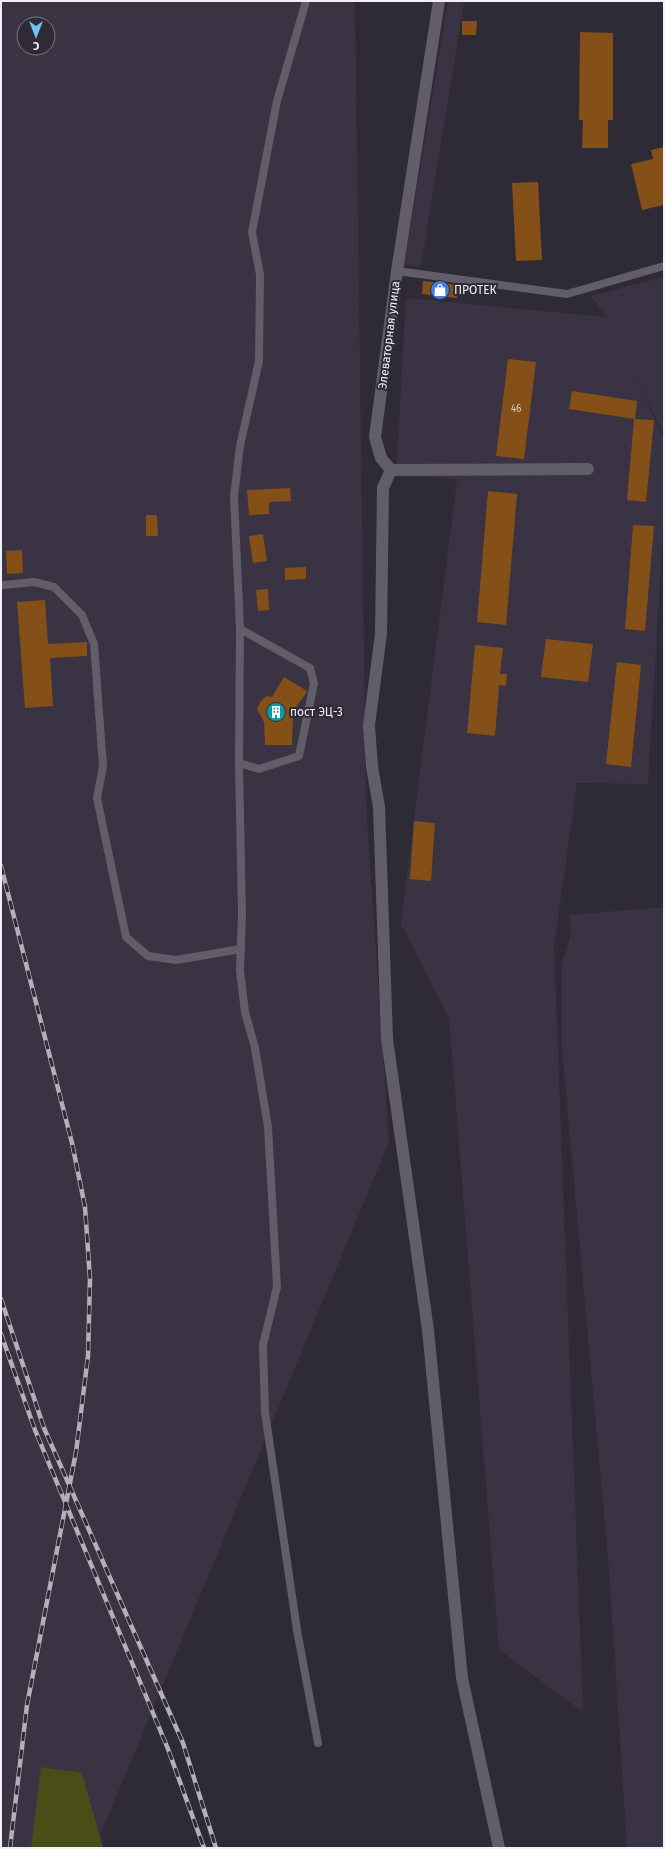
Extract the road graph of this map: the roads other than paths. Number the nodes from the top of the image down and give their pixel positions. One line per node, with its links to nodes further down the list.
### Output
1 (306, 1): 8 (lane)
2 (439, 1): 4 (street, Элеваторная улица)
3 (664, 266): 4 (lane)
4 (397, 271): 6 (street, Элеваторная улица)
5 (588, 469): 6 (street)
6 (391, 470): 12 (street)
7 (4, 585): 10 (lane)
8 (240, 629): 9 (lane); 9 (lane)
9 (239, 763): 10 (lane)
10 (241, 949): 11 (lane)
11 (318, 1743)
12 (499, 1848)

